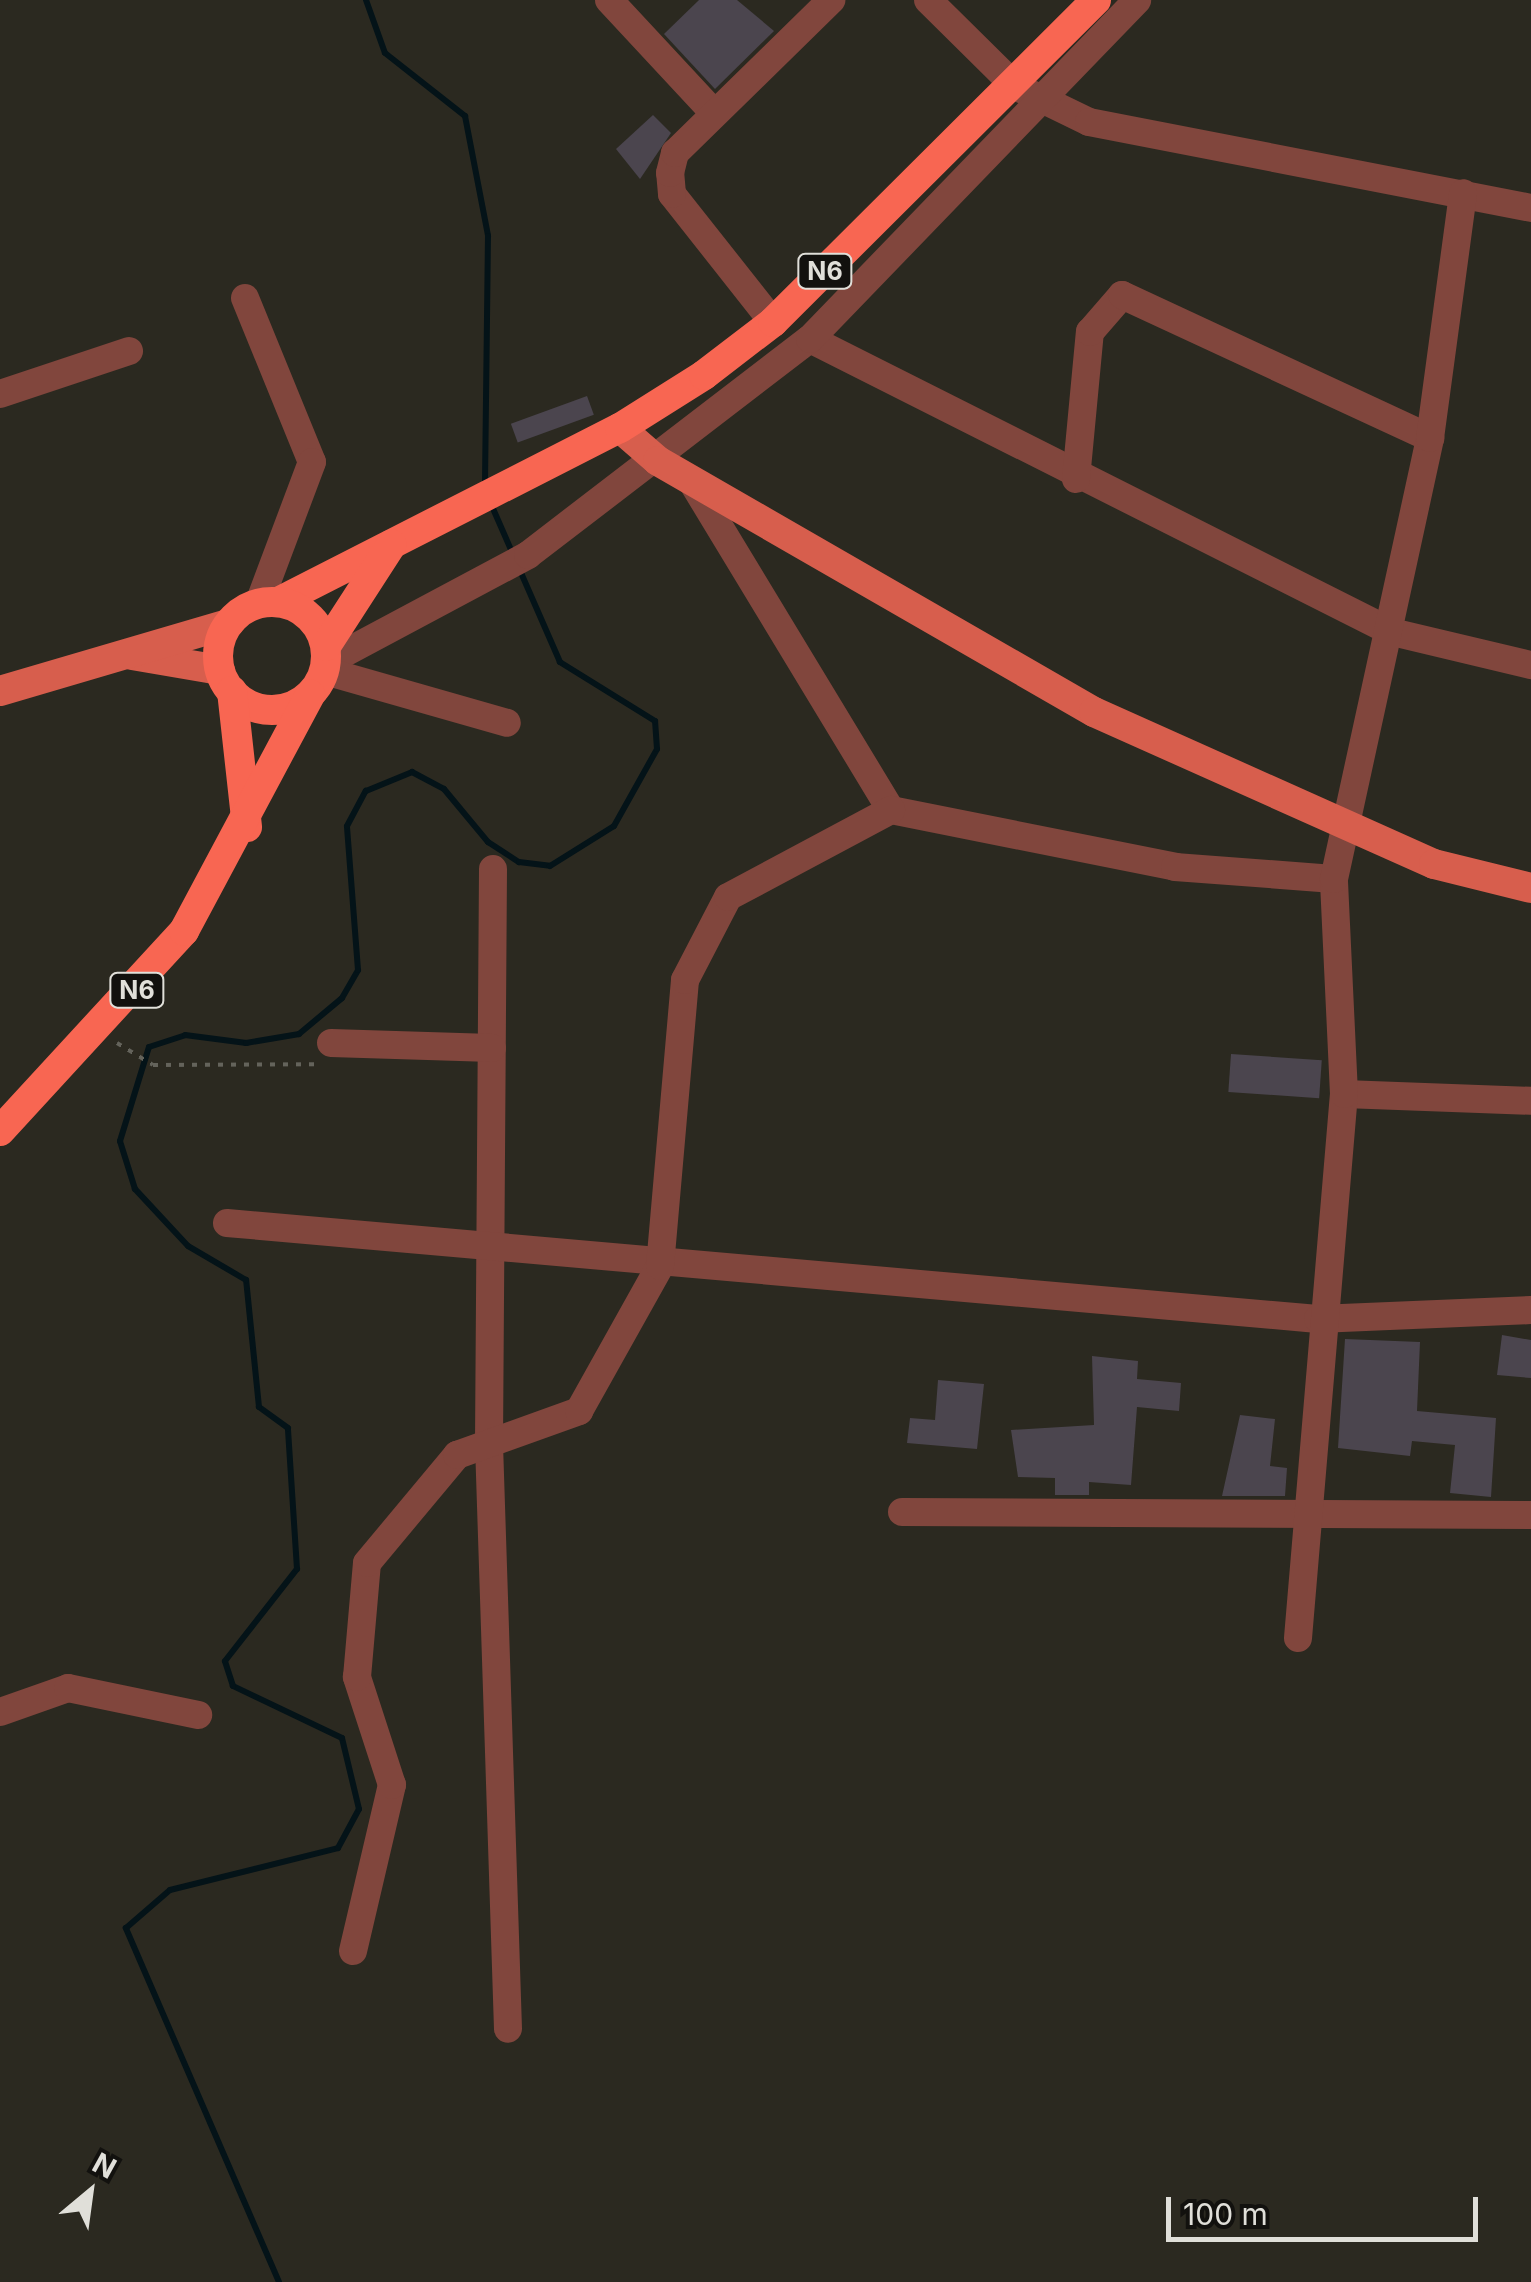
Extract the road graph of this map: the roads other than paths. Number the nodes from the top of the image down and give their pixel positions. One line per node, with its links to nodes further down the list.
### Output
1 (609, 0): 7 (street)
2 (831, 0): 7 (street)
3 (928, 0): 6 (street)
4 (1096, 0): 6 (highway, N6)
5 (1136, 0): 6 (street)
6 (1028, 93): 8 (street); 11 (highway, N6); 12 (street)
7 (714, 112): 11 (street)
8 (1463, 193): 9 (street); 16 (street)
9 (1531, 208)
10 (245, 298): 21 (street)
11 (773, 322): 15 (highway, N6)
12 (810, 339): 17 (street); 18 (street)
13 (129, 351): 14 (street)
14 (0, 394)
15 (620, 428): 17 (main road); 20 (highway, N6)
16 (1430, 438): 18 (street); 23 (street)
17 (658, 461): 19 (main road); 26 (street)
18 (1076, 479): 23 (street)
19 (691, 480): 30 (street); 32 (main road)
20 (392, 542): 21 (highway, N6); 26 (highway, N6)
21 (269, 603): 22 (highway, N6); 26 (highway)
22 (228, 624): 24 (main road); 27 (highway)
23 (1392, 632): 25 (street); 32 (street)
24 (129, 654): 27 (main road); 28 (main road)
25 (1531, 664)
26 (322, 669): 27 (highway); 29 (street); 31 (highway, N6)
27 (226, 681): 31 (highway)
28 (0, 691)
29 (508, 723)
30 (891, 810): 34 (street); 43 (street)
31 (247, 827): 40 (highway, N6)
32 (1352, 829): 34 (street); 35 (main road)
33 (493, 869): 37 (street)
34 (1334, 878): 38 (street)
35 (1531, 888)
36 (332, 1043): 37 (street)
37 (492, 1048): 42 (street)
38 (1344, 1094): 39 (street); 45 (street)
39 (1531, 1101)
40 (0, 1131)
41 (227, 1223): 42 (street)
42 (489, 1248): 43 (street); 46 (street)
43 (660, 1266): 45 (street); 46 (street)
44 (1531, 1310): 45 (street)
45 (1318, 1319): 47 (street)
46 (489, 1444): 53 (street); 54 (street)
47 (1306, 1510): 48 (street); 49 (street); 50 (street)
48 (902, 1512)
49 (1531, 1514)
50 (1298, 1638)
51 (198, 1716): 52 (street)
52 (4, 1718)
53 (352, 1951)
54 (508, 2030)

